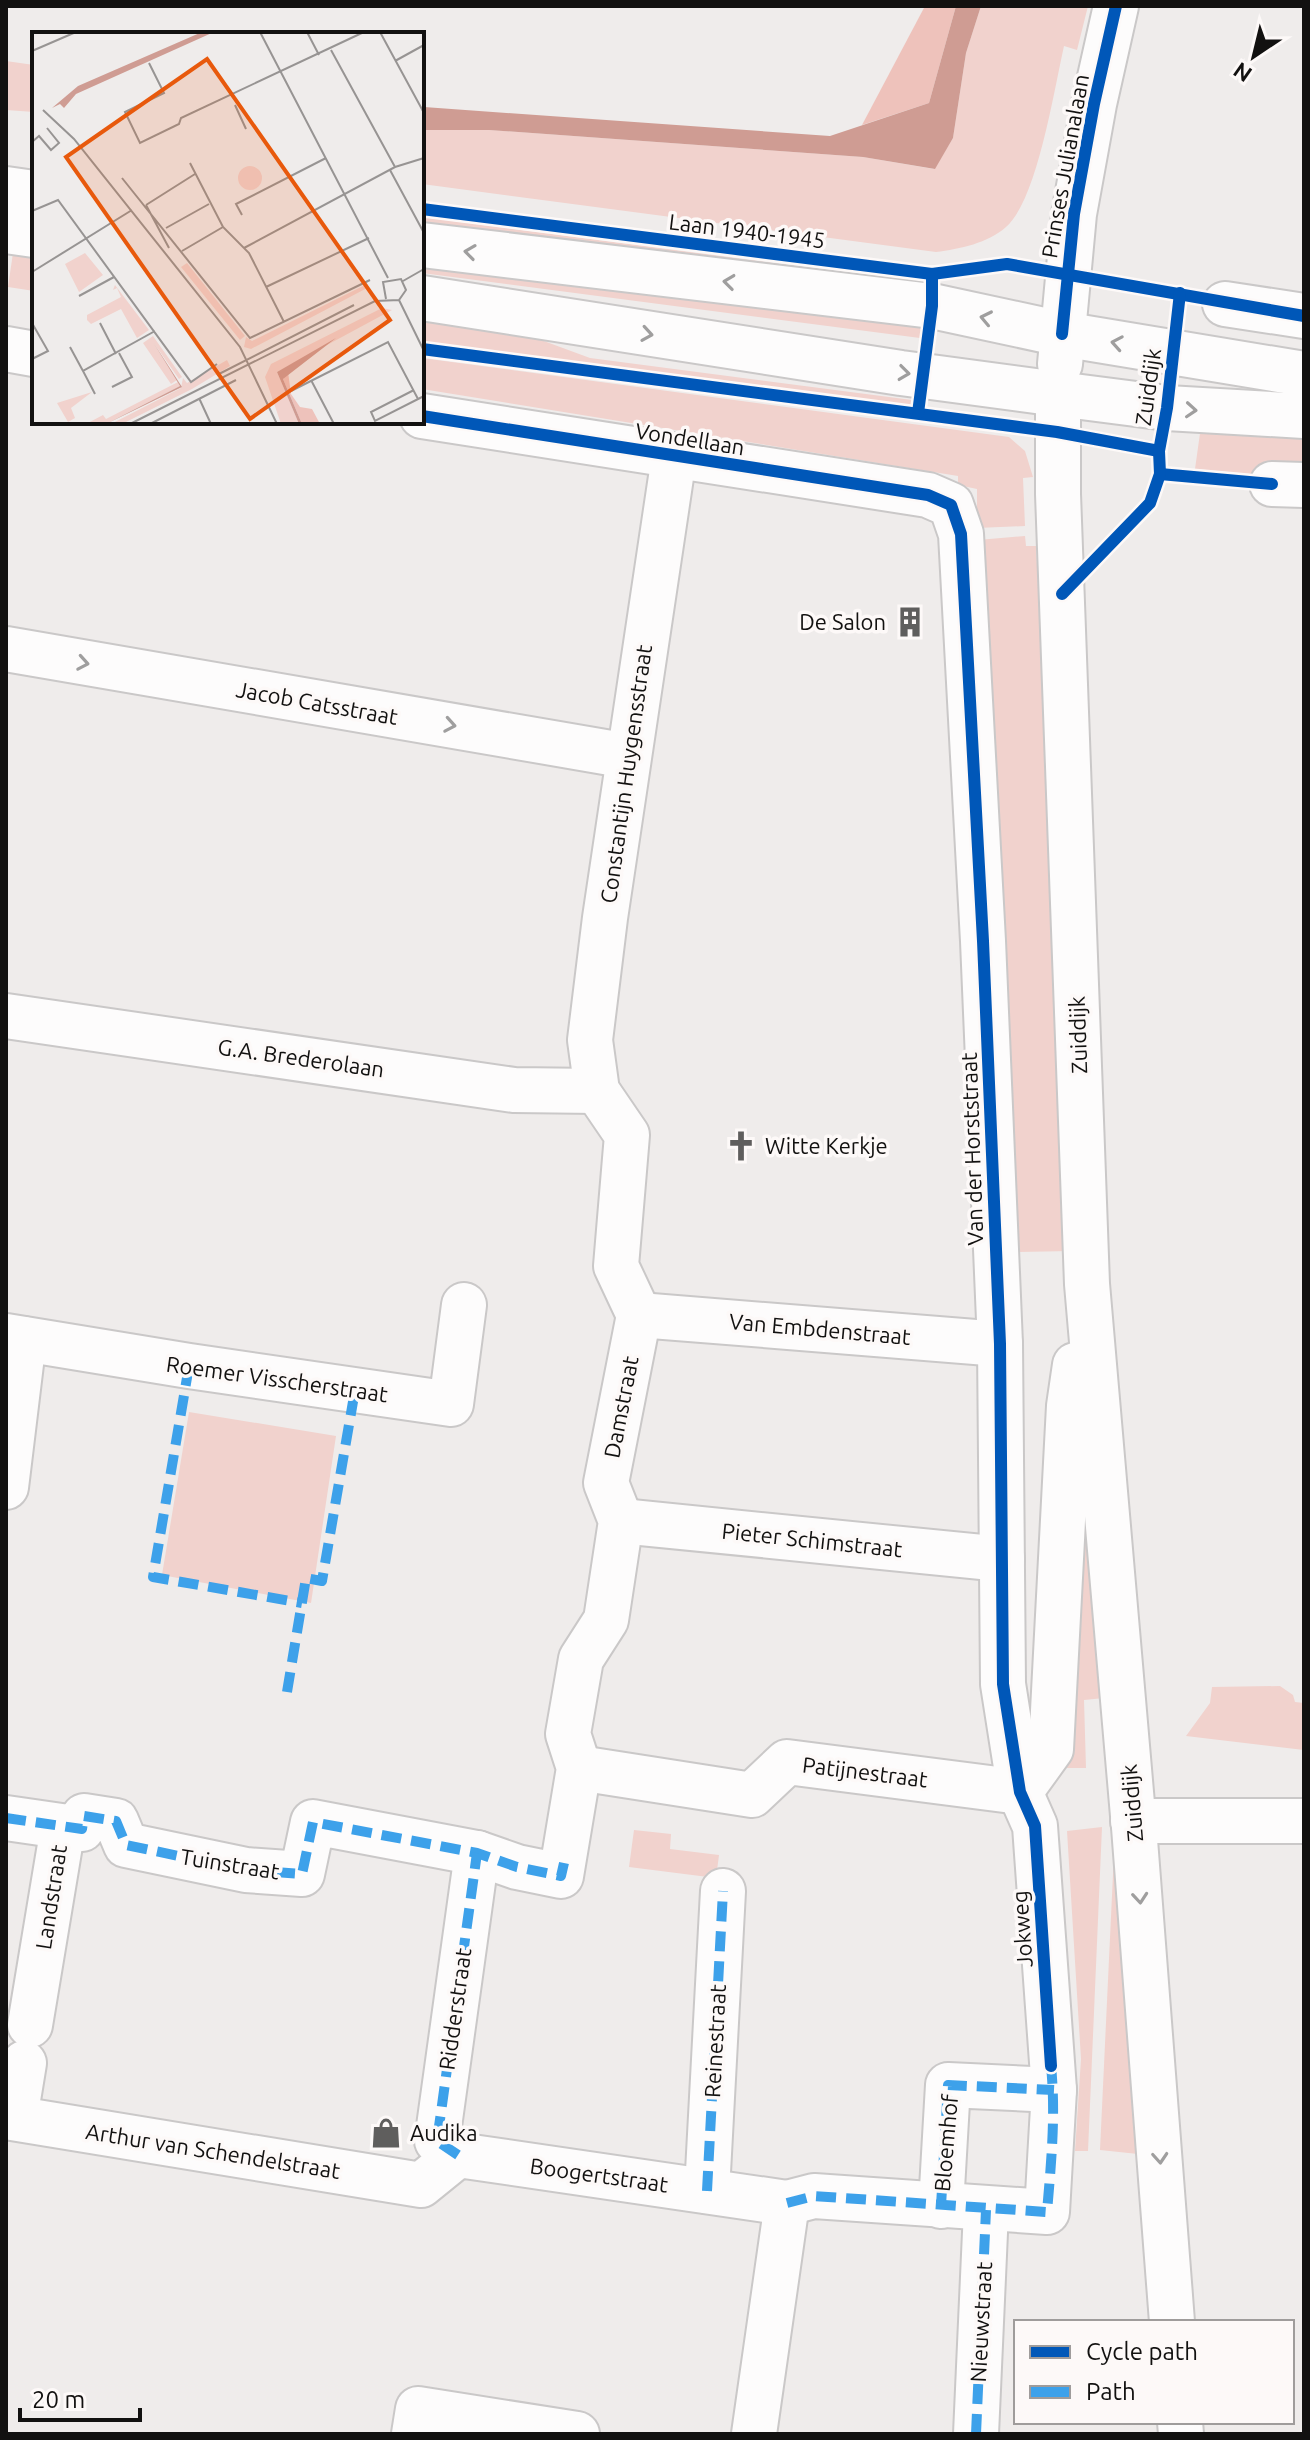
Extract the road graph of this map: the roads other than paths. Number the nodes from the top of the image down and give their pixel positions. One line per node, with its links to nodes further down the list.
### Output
1 (1116, 6): 10 (street, Prinses Julianalaan)
2 (6, 189): 3 (street)
3 (32, 193)
4 (6, 231): 5 (street)
5 (32, 235)
6 (424, 245): 10 (street, one-way to 6)
7 (424, 298): 14 (street, one-way to 14)
8 (1225, 304): 9 (street)
9 (1304, 316)
10 (1062, 334): 13 (street, one-way to 10); 14 (street, Zuiddijk)
11 (6, 349): 12 (street)
12 (32, 354)
13 (1304, 374)
14 (1058, 394): 16 (street, one-way to 16); 23 (street, Zuiddijk)
15 (424, 416): 17 (street, Vondellaan)
16 (1304, 416)
17 (674, 457): 18 (street, Vondellaan); 20 (street, Constantijn Huygensstraat)
18 (951, 505): 27 (street, Van der Horststraat)
19 (6, 649): 20 (street, Jacob Catsstraat, one-way to 20)
20 (628, 756): 22 (street, Constantijn Huygensstraat)
21 (6, 1016): 22 (street, G.A. Brederolaan)
22 (597, 1091): 25 (street)
23 (1087, 1284): 32 (street, Zuiddijk); 34 (street, Zuiddijk)
24 (464, 1305): 26 (street, Roemer Visscherstraat)
25 (639, 1315): 27 (street, Van Embdenstraat); 29 (street, Damstraat)
26 (15, 1338): 28 (street)
27 (1000, 1344): 30 (street, Van der Horststraat)
28 (6, 1487)
29 (621, 1521): 30 (street, Pieter Schimstraat); 31 (street)
30 (1002, 1559): 32 (street, Van der Horststraat)
31 (579, 1768): 32 (street, Patijnestraat); 37 (street)
32 (1020, 1792): 39 (street, Jokweg)
33 (6, 1818): 36 (street, Landstraat)
34 (1133, 1821): 35 (street); 47 (street, Zuiddijk, one-way to 47)
35 (1304, 1821)
36 (63, 1827): 37 (street, Tuinstraat); 40 (street, Landstraat)
37 (477, 1853): 41 (street, Ridderstraat)
38 (723, 1891): 42 (street, Reinestraat)
39 (1052, 2078): 44 (street, Bloemhof); 46 (street, Jokweg)
40 (10, 2117): 41 (street, Arthur van Schendelstraat)
41 (458, 2155): 42 (street, Boogertstraat)
42 (707, 2191): 43 (street, Boogertstraat)
43 (787, 2203): 44 (street, Boogertstraat); 50 (street)
44 (941, 2206): 45 (street, Boogertstraat)
45 (986, 2210): 46 (street, Boogertstraat); 51 (street, Nieuwstraat)
46 (1047, 2212)
47 (1172, 2320)
48 (416, 2422): 49 (street)
49 (567, 2433)
50 (754, 2434)
51 (976, 2434)

